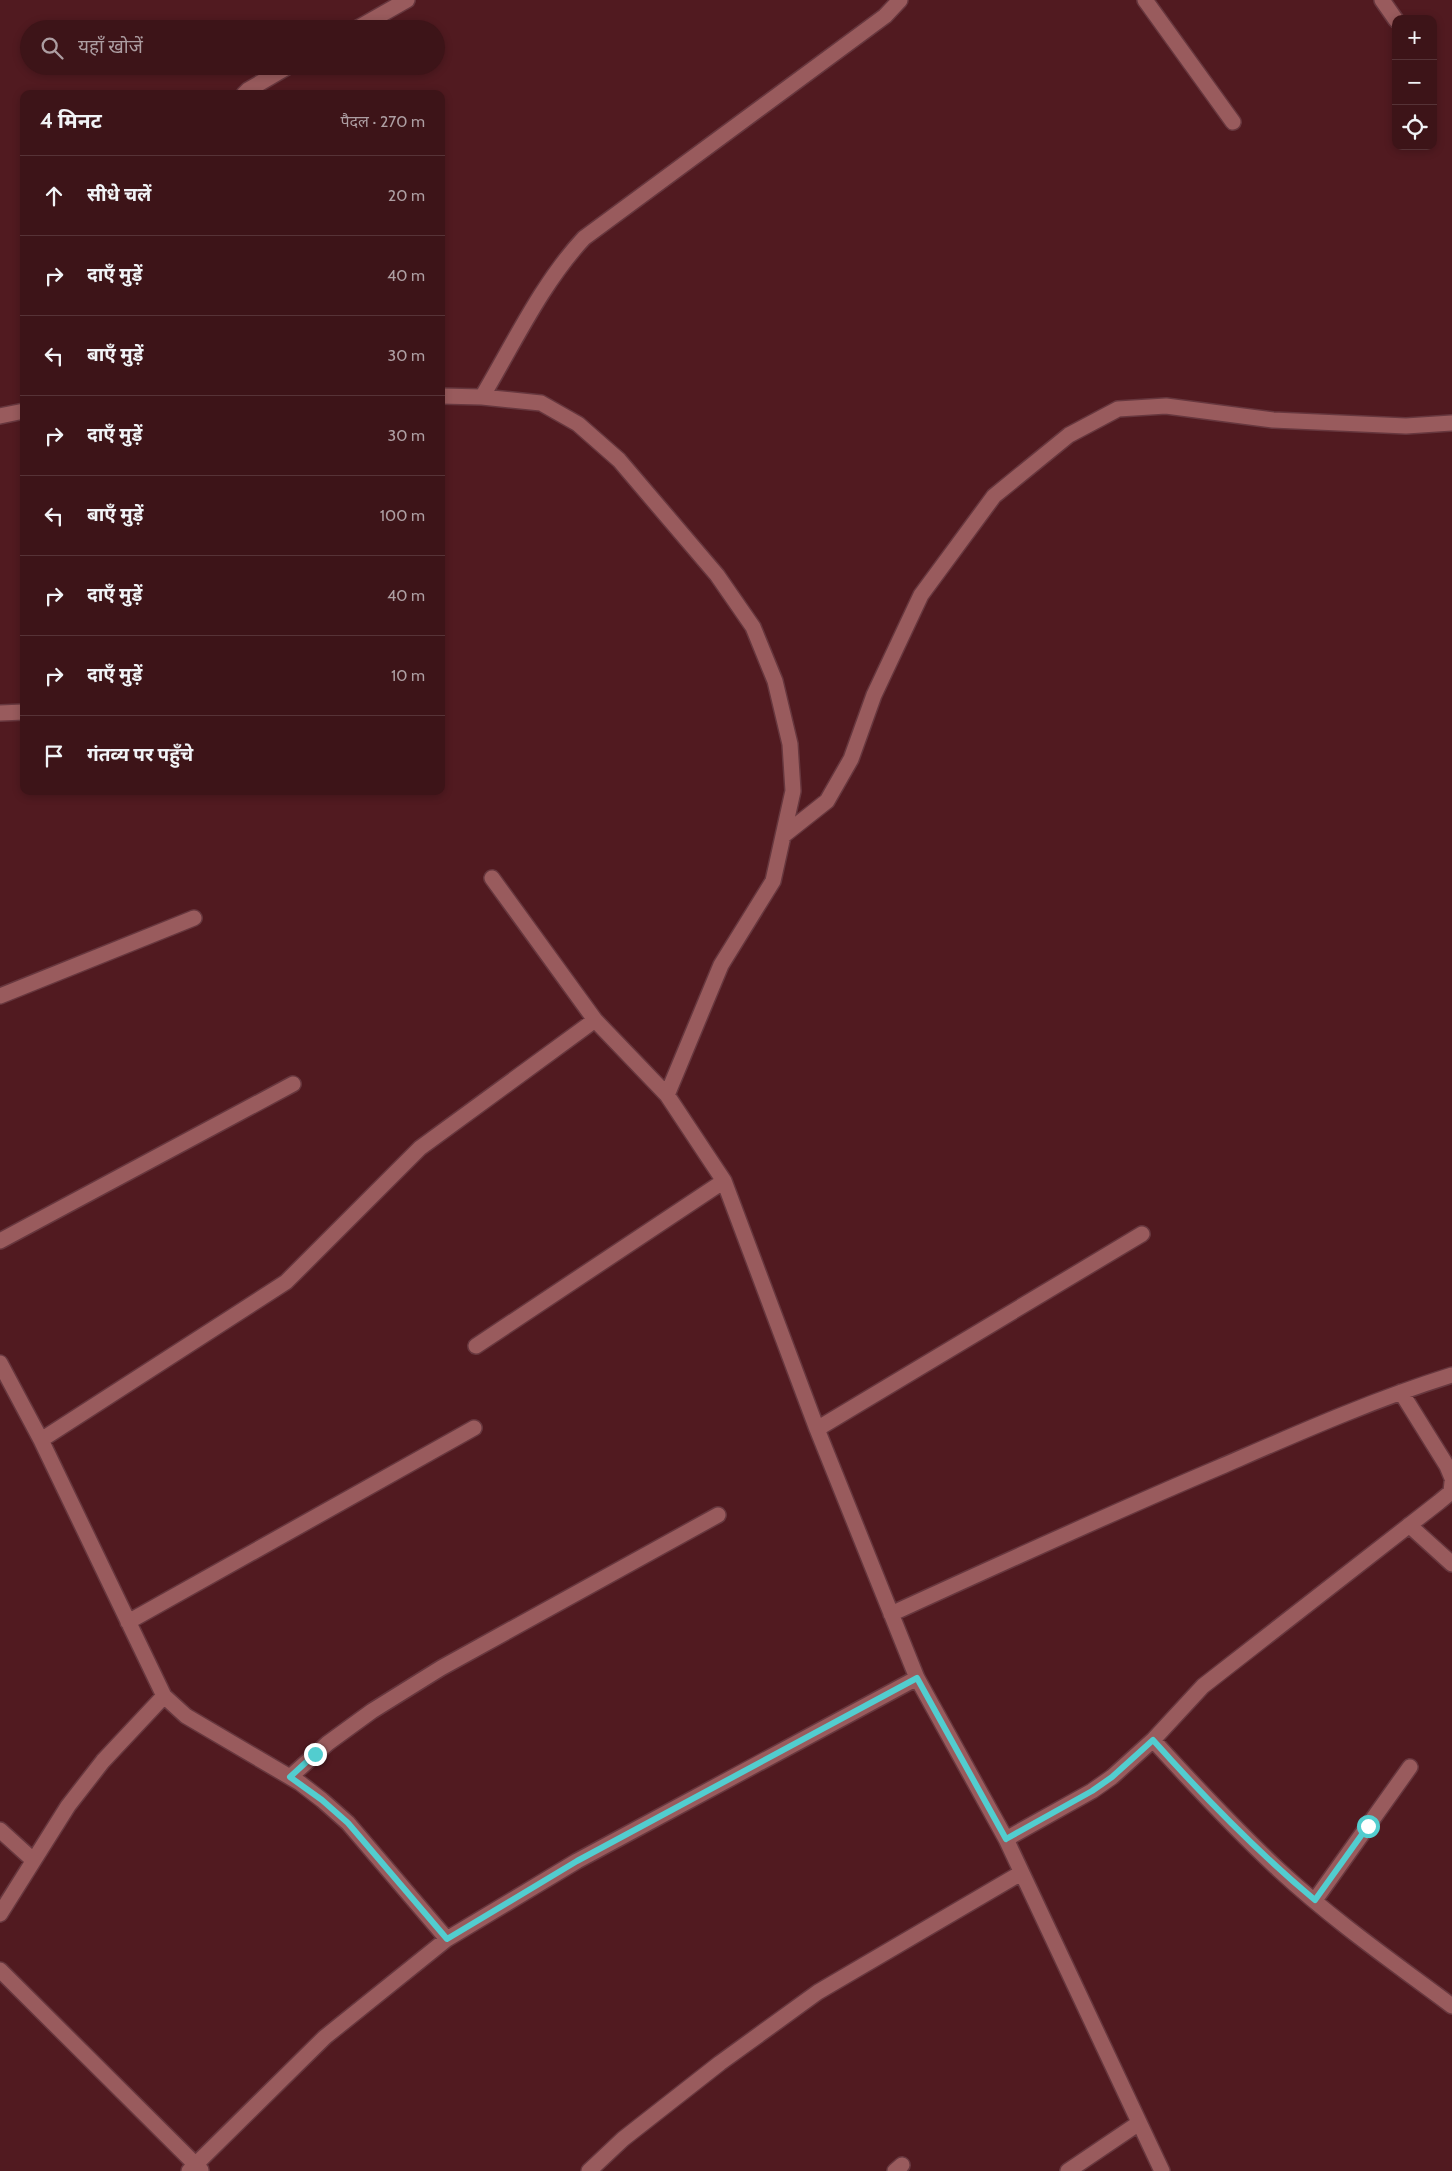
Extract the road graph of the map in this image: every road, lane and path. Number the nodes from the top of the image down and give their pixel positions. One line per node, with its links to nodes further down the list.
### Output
1 (407, 0): 6 (street)
2 (900, 0): 11 (street)
3 (1145, 0): 9 (street)
4 (1382, 0): 5 (street)
5 (1392, 15)
6 (372, 20)
7 (274, 75): 8 (street)
8 (248, 90)
9 (1233, 122)
10 (445, 396): 11 (street)
11 (482, 397): 17 (street)
12 (20, 412): 13 (street)
13 (0, 416)
14 (1452, 424): 17 (street)
15 (20, 712): 16 (street)
16 (0, 713)
17 (784, 836): 23 (street)
18 (492, 878): 21 (street)
19 (194, 918): 20 (street)
20 (0, 996)
21 (595, 1020): 23 (street); 33 (street)
22 (293, 1084): 26 (street)
23 (667, 1095): 24 (street)
24 (724, 1181): 27 (street); 32 (street)
25 (1142, 1234): 32 (street)
26 (0, 1241)
27 (476, 1346)
28 (0, 1363): 33 (street)
29 (1452, 1375): 30 (street)
30 (1401, 1392): 34 (street); 39 (street)
31 (474, 1428): 40 (street)
32 (817, 1429): 39 (street)
33 (40, 1440): 40 (street)
34 (1452, 1478)
35 (1452, 1482): 37 (street)
36 (718, 1515): 45 (street)
37 (1409, 1525): 38 (street); 43 (street)
38 (1452, 1564)
39 (891, 1614): 41 (street)
40 (128, 1622): 42 (street)
41 (917, 1678): 47 (street); 52 (street)
42 (164, 1696): 45 (street); 48 (street)
43 (1153, 1740): 47 (street); 50 (street)
44 (1410, 1767): 50 (street)
45 (290, 1777): 52 (street)
46 (0, 1830): 48 (street)
47 (1006, 1839): 49 (street)
48 (33, 1860): 51 (street)
49 (1021, 1873): 55 (street); 57 (street)
50 (1315, 1900): 54 (street)
51 (0, 1914)
52 (447, 1939): 56 (street)
53 (0, 1970): 56 (street)
54 (1452, 2005)
55 (1139, 2123): 58 (street); 59 (street)
56 (195, 2169)
57 (589, 2171)
58 (1068, 2171)
59 (1162, 2171)

